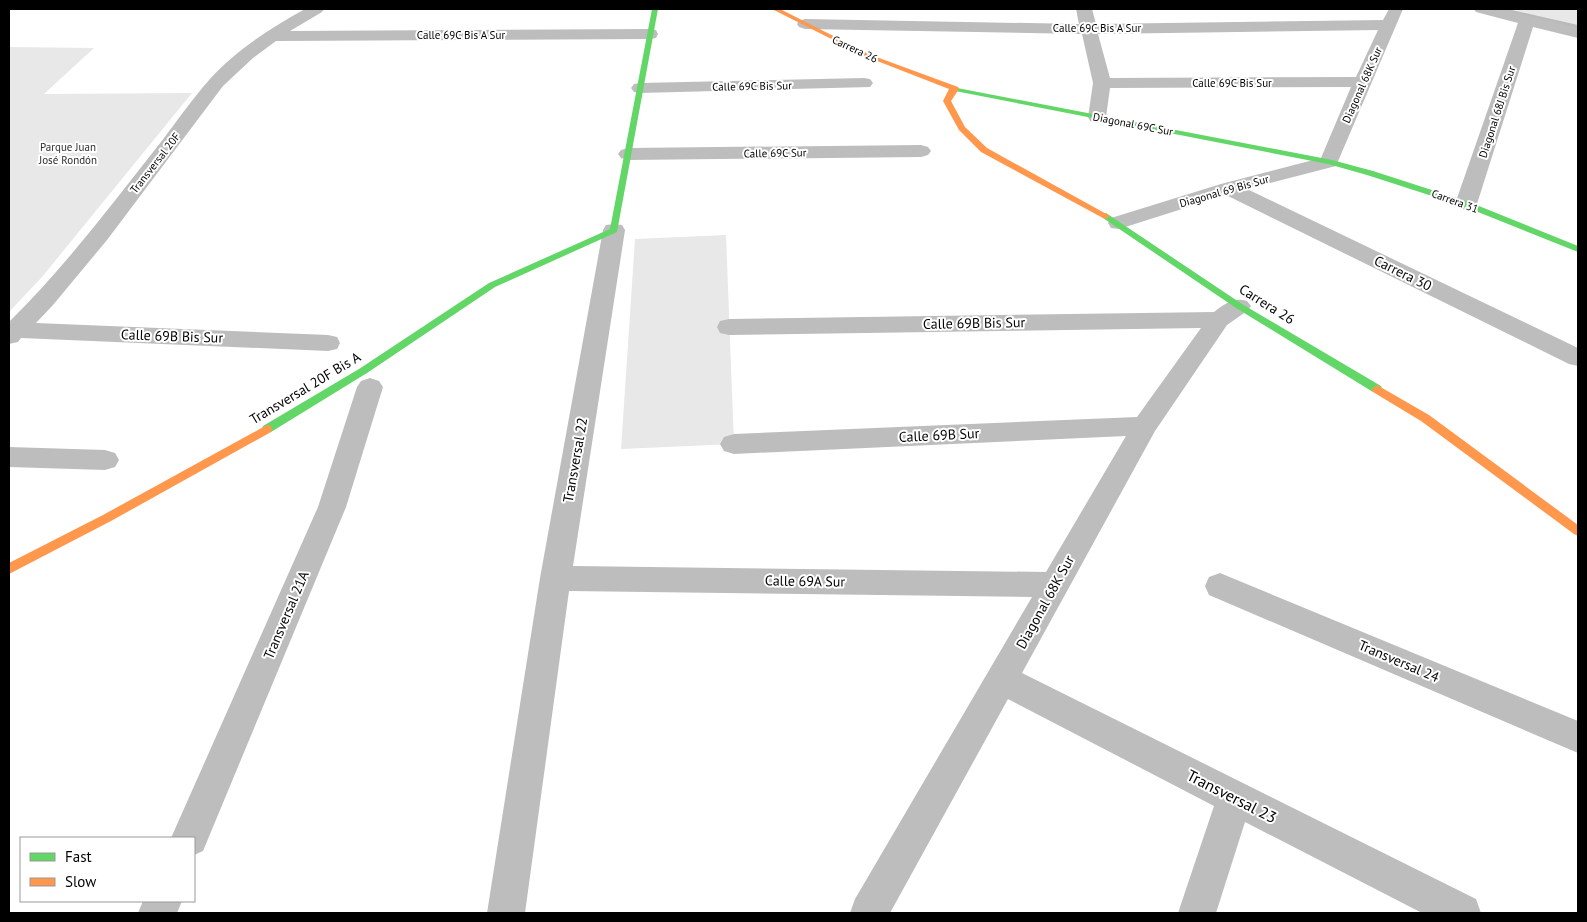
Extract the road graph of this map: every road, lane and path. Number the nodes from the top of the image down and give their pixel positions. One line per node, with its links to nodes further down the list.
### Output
1 (316, 9): 13 (street, Transversal 20F)
2 (654, 9): 12 (street, Transversal 22)
3 (775, 9): 8 (street, Carrera 26)
4 (1084, 9): 10 (street)
5 (1396, 9): 9 (street, Diagonal 68K Sur)
6 (1482, 9): 7 (street)
7 (1527, 20): 11 (street); 25 (street, Diagonal 68J Bis Sur)
8 (805, 24): 10 (street, Calle 69C Bis A Sur); 16 (street, Carrera 26)
9 (1389, 25): 10 (street, Calle 69C Bis A Sur); 14 (street, Diagonal 68K Sur)
10 (1090, 29): 17 (street)
11 (1578, 33)
12 (650, 34): 13 (street, Calle 69C Bis A Sur); 18 (street, Transversal 22)
13 (273, 36): 31 (street, Transversal 20F)
14 (1362, 82): 17 (street, Calle 69C Bis Sur); 23 (street, Diagonal 68K Sur)
15 (864, 83): 18 (street, Calle 69C Bis Sur)
16 (939, 83): 19 (street, Diagonal 69C Sur)
17 (1102, 83): 20 (street)
18 (640, 88): 22 (street, Transversal 22)
19 (953, 89): 20 (street, Diagonal 69C Sur); 26 (street, Carrera 26)
20 (1097, 117): 23 (street, Diagonal 69C Sur)
21 (921, 151): 22 (street, Calle 69C Sur)
22 (628, 154): 27 (street, Transversal 22)
23 (1329, 162): 24 (street, Diagonal 69 Bis Sur); 25 (street, Carrera 31)
24 (1228, 188): 26 (street, Diagonal 69 Bis Sur); 33 (street, Carrera 30)
25 (1466, 204): 28 (street, Carrera 31)
26 (1119, 223): 29 (street, Carrera 26)
27 (614, 230): 40 (street, Transversal 20F Bis A); 41 (street, Transversal 22)
28 (1578, 249)
29 (1229, 313): 30 (street, Calle 69B Bis Sur); 35 (street, Diagonal 68K Sur); 39 (street, Carrera 26)
30 (729, 327)
31 (12, 333): 32 (street, Calle 69B Bis Sur)
32 (328, 342)
33 (1578, 358)
34 (370, 387): 47 (street, Transversal 21A)
35 (1145, 426): 36 (street, Calle 69B Sur); 42 (street, Diagonal 68K Sur)
36 (734, 444)
37 (9, 457): 38 (street)
38 (105, 460)
39 (1578, 530)
40 (9, 569)
41 (555, 578): 42 (street, Calle 69A Sur); 48 (street, Transversal 22)
42 (1055, 584): 44 (street, Diagonal 68K Sur)
43 (1220, 586): 45 (street, Transversal 24)
44 (1002, 679): 46 (street, Transversal 23); 49 (street, Diagonal 68K Sur)
45 (1578, 737)
46 (1235, 798): 50 (street); 51 (street, Transversal 23)
47 (190, 837)
48 (506, 913)
49 (869, 913)
50 (1197, 913)
51 (1462, 913)

